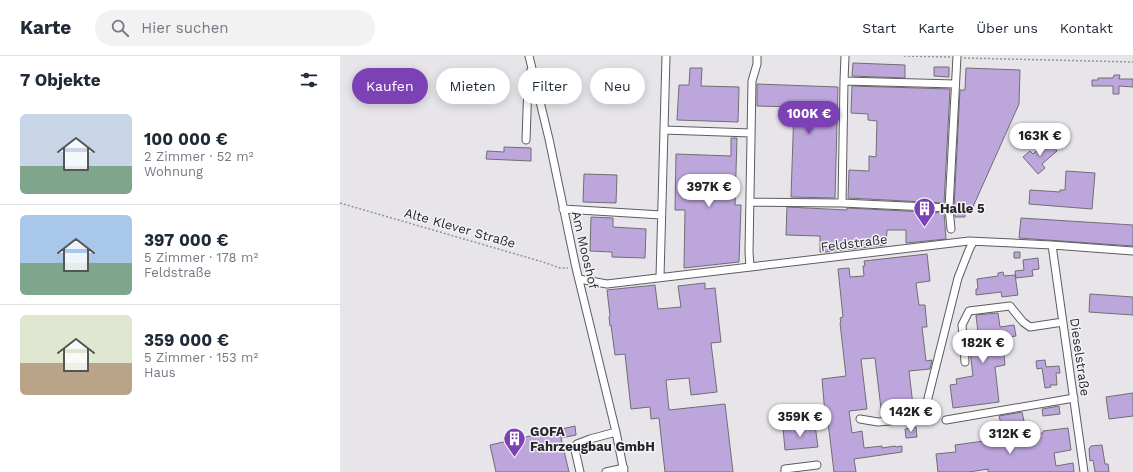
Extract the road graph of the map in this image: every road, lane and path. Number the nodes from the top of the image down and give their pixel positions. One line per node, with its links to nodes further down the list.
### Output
1 (529, 56): 8 (street, Am Mooshof)
2 (666, 56): 13 (street)
3 (757, 56): 14 (street)
4 (845, 56): 9 (street)
5 (904, 56): 6 (path)
6 (957, 57): 7 (path); 10 (street)
7 (1133, 62)
8 (531, 68)
9 (844, 81): 10 (street); 18 (street)
10 (955, 84): 19 (street)
11 (527, 104): 15 (street)
12 (540, 104): 20 (street, Am Mooshof)
13 (664, 130): 14 (street); 21 (street)
14 (751, 133): 17 (street)
15 (526, 140)
16 (340, 202): 27 (path, Alte Klever Straße)
17 (750, 202): 18 (street); 26 (street)
18 (842, 203): 19 (street)
19 (950, 208): 22 (street)
20 (563, 209): 21 (street); 27 (street, Am Mooshof)
21 (661, 215): 28 (street)
22 (951, 229)
23 (973, 242): 24 (street, Feldstraße); 26 (street, Feldstraße); 33 (street)
24 (1052, 245): 25 (street, Feldstraße); 30 (street, Dieselstraße)
25 (1133, 251)
26 (750, 267): 28 (street, Feldstraße)
27 (576, 268): 29 (street, Am Mooshof)
28 (660, 278): 29 (street, Feldstraße)
29 (579, 279): 35 (street, Am Mooshof)
30 (1063, 322): 31 (street); 32 (street, Dieselstraße)
31 (965, 362)
32 (1074, 398): 34 (street); 41 (street, Dieselstraße)
33 (860, 418)
34 (946, 420)
35 (616, 432): 37 (street, Am Mooshof); 38 (street)
36 (817, 465): 40 (street)
37 (624, 470): 39 (street)
38 (580, 472)
39 (606, 472)
40 (785, 472)
41 (1084, 472)

